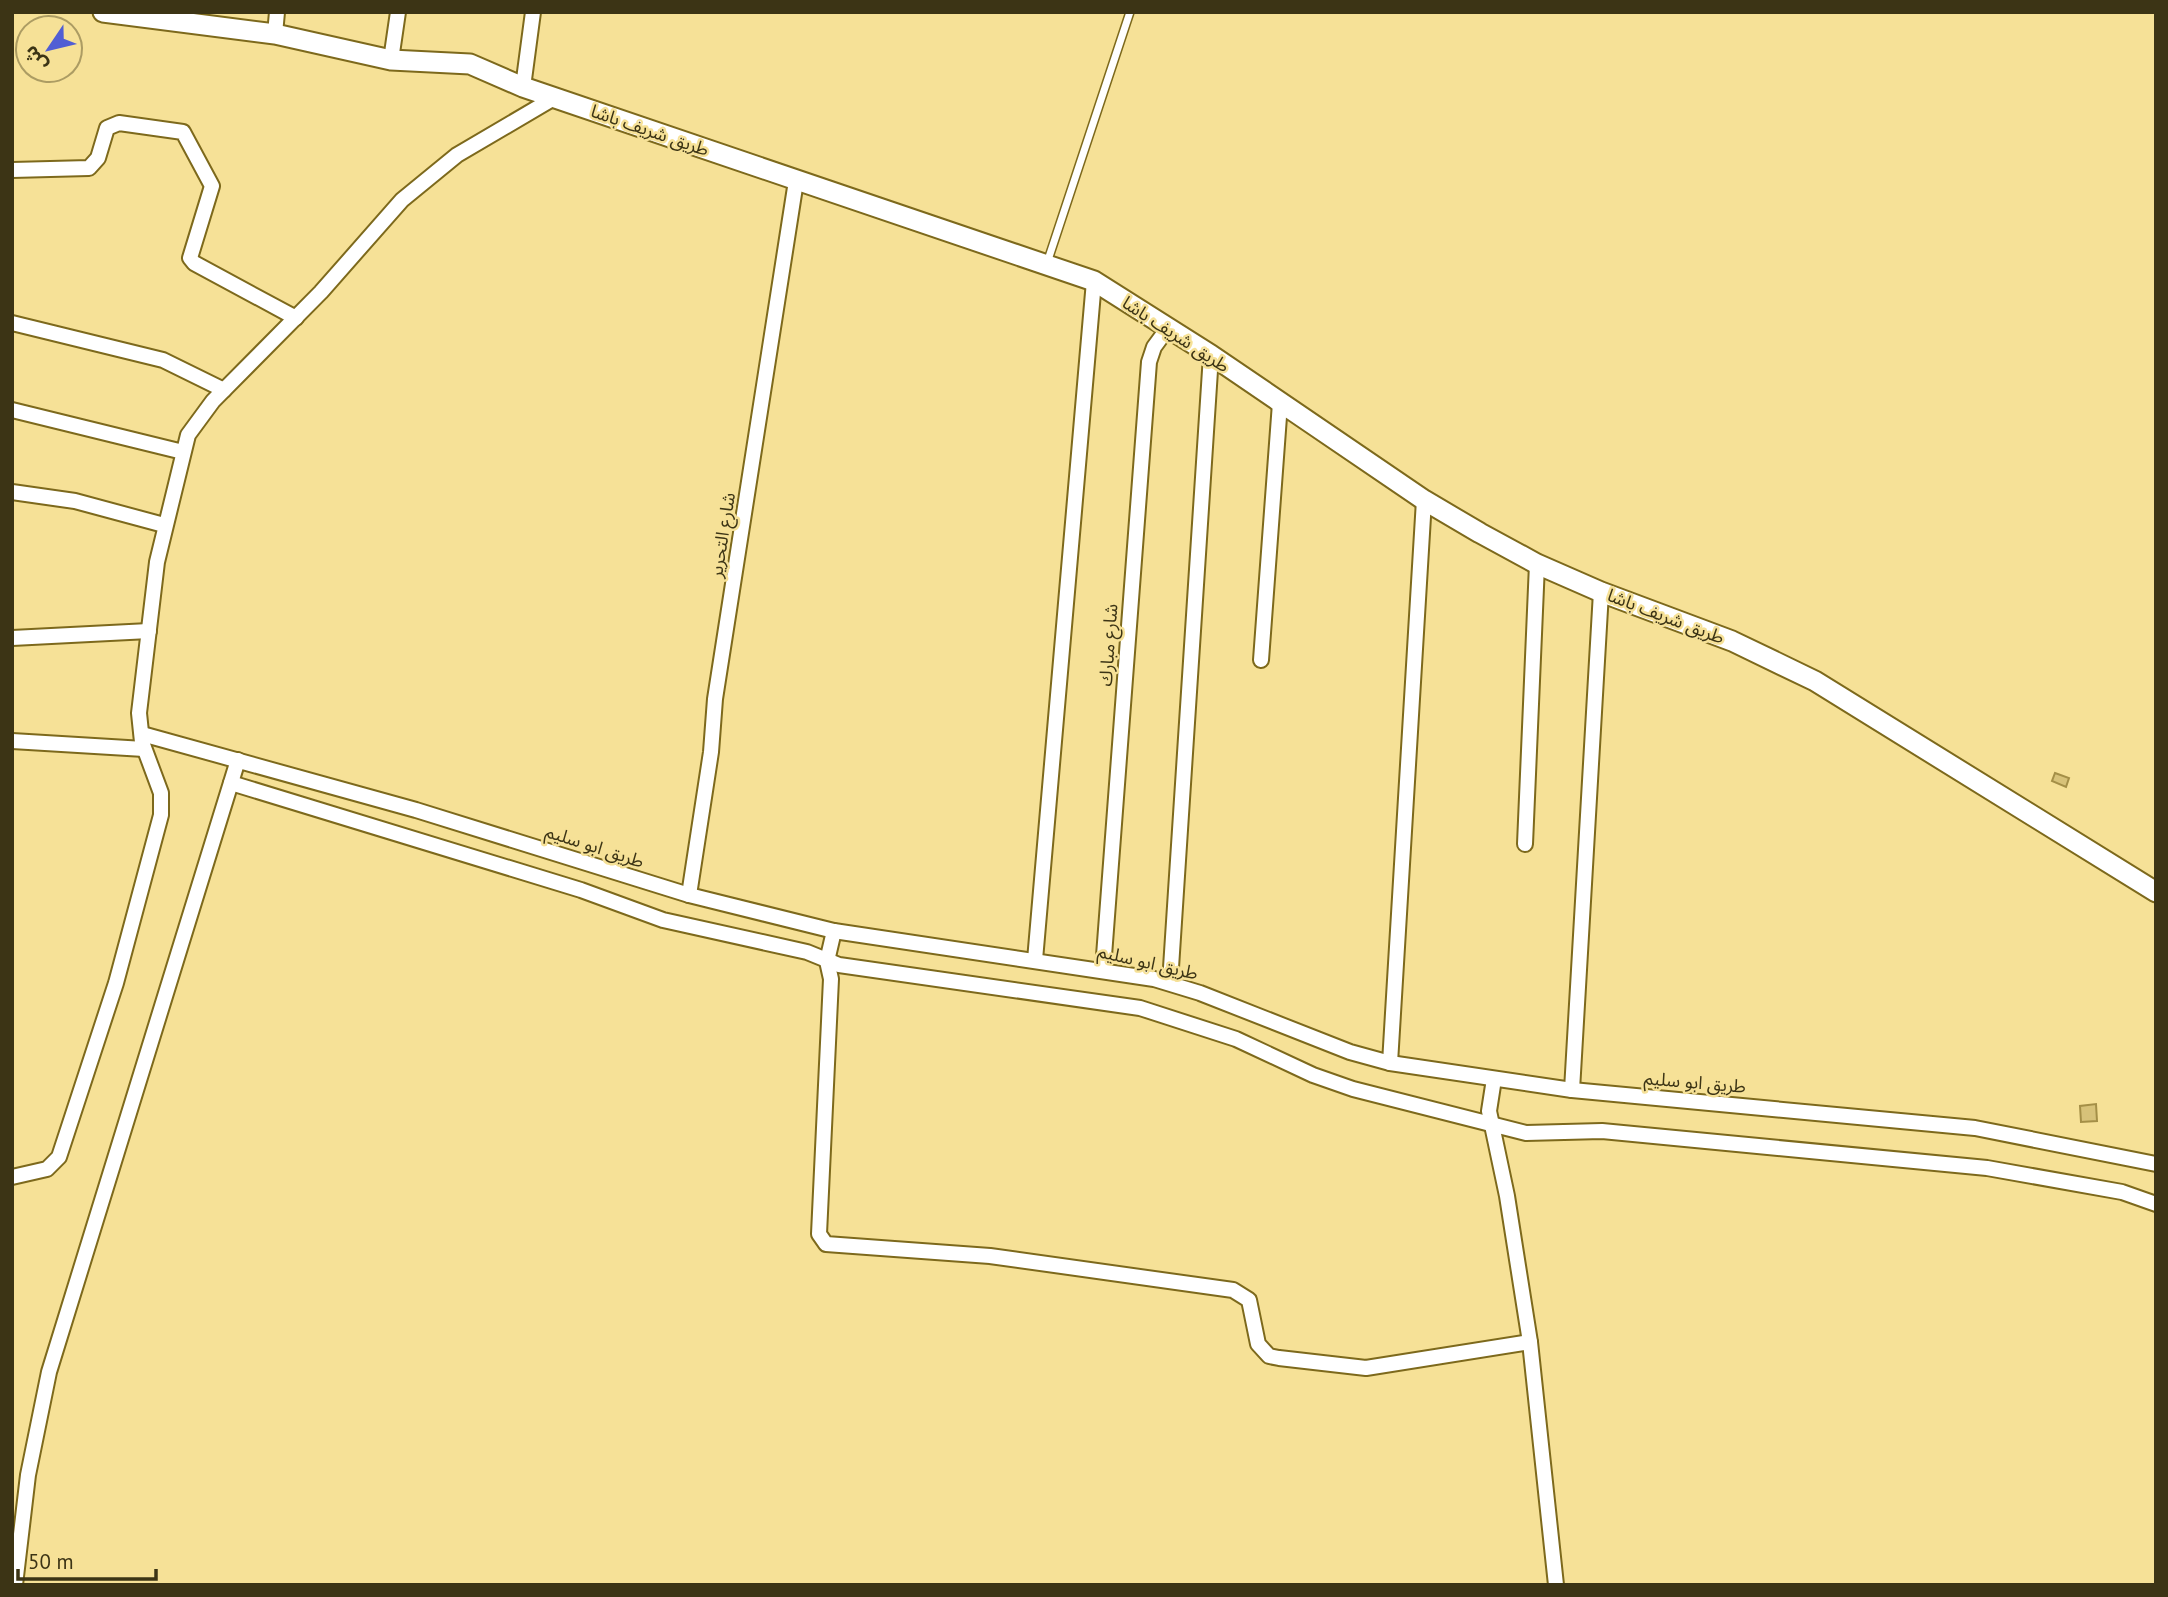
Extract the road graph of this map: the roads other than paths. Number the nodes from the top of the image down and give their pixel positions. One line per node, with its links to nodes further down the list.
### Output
1 (104, 12): 6 (street, طريق شريف باشا)
2 (277, 12): 7 (street)
3 (398, 12): 8 (street)
4 (533, 12): 9 (street)
5 (1130, 12): 13 (lane)
6 (172, 16): 7 (street, طريق شريف باشا)
7 (275, 34): 8 (street, طريق شريف باشا)
8 (391, 60): 9 (street, طريق شريف باشا)
9 (523, 87): 10 (street, طريق شريف باشا)
10 (554, 98): 12 (street, طريق شريف باشا); 15 (street)
11 (12, 170): 15 (street)
12 (796, 181): 13 (street, طريق شريف باشا); 38 (street, شارع التحرير)
13 (1047, 264): 14 (street, طريق شريف باشا)
14 (1094, 281): 17 (street, طريق شريف باشا); 40 (street)
15 (296, 318): 19 (street)
16 (12, 323): 19 (street)
17 (1168, 328): 18 (street, طريق شريف باشا); 42 (street, شارع مبارك)
18 (1211, 355): 20 (street, طريق شريف باشا); 43 (street)
19 (224, 390): 22 (street)
20 (1280, 404): 24 (street, طريق شريف باشا); 30 (street)
21 (12, 410): 22 (street)
22 (184, 452): 25 (street)
23 (12, 492): 25 (street)
24 (1424, 500): 26 (street, طريق شريف باشا); 44 (street)
25 (164, 525): 28 (street)
26 (1537, 564): 27 (street, طريق شريف باشا); 36 (street)
27 (1601, 592): 37 (street, طريق شريف باشا); 46 (street)
28 (149, 631): 29 (street); 31 (street)
29 (12, 638)
30 (1261, 660)
31 (142, 734): 33 (street); 34 (street, طريق ابو سليم)
32 (12, 741): 33 (street)
33 (144, 749): 49 (street)
34 (238, 760): 35 (street); 38 (street, طريق ابو سليم)
35 (231, 783): 41 (street); 52 (street)
36 (1525, 844)
37 (2156, 892)
38 (689, 895): 39 (street, طريق ابو سليم)
39 (834, 931): 40 (street, طريق ابو سليم); 41 (street)
40 (1035, 960): 42 (street, طريق ابو سليم)
41 (827, 961): 47 (street); 51 (street)
42 (1103, 970): 43 (street, طريق ابو سليم)
43 (1170, 983): 44 (street, طريق ابو سليم)
44 (1390, 1063): 45 (street, طريق ابو سليم)
45 (1494, 1079): 46 (street, طريق ابو سليم); 47 (street)
46 (1572, 1090): 48 (street, طريق ابو سليم)
47 (1492, 1122): 50 (street); 51 (street)
48 (2156, 1164)
49 (12, 1177)
50 (2156, 1204)
51 (1530, 1342): 53 (street)
52 (15, 1585)
53 (1556, 1585)

